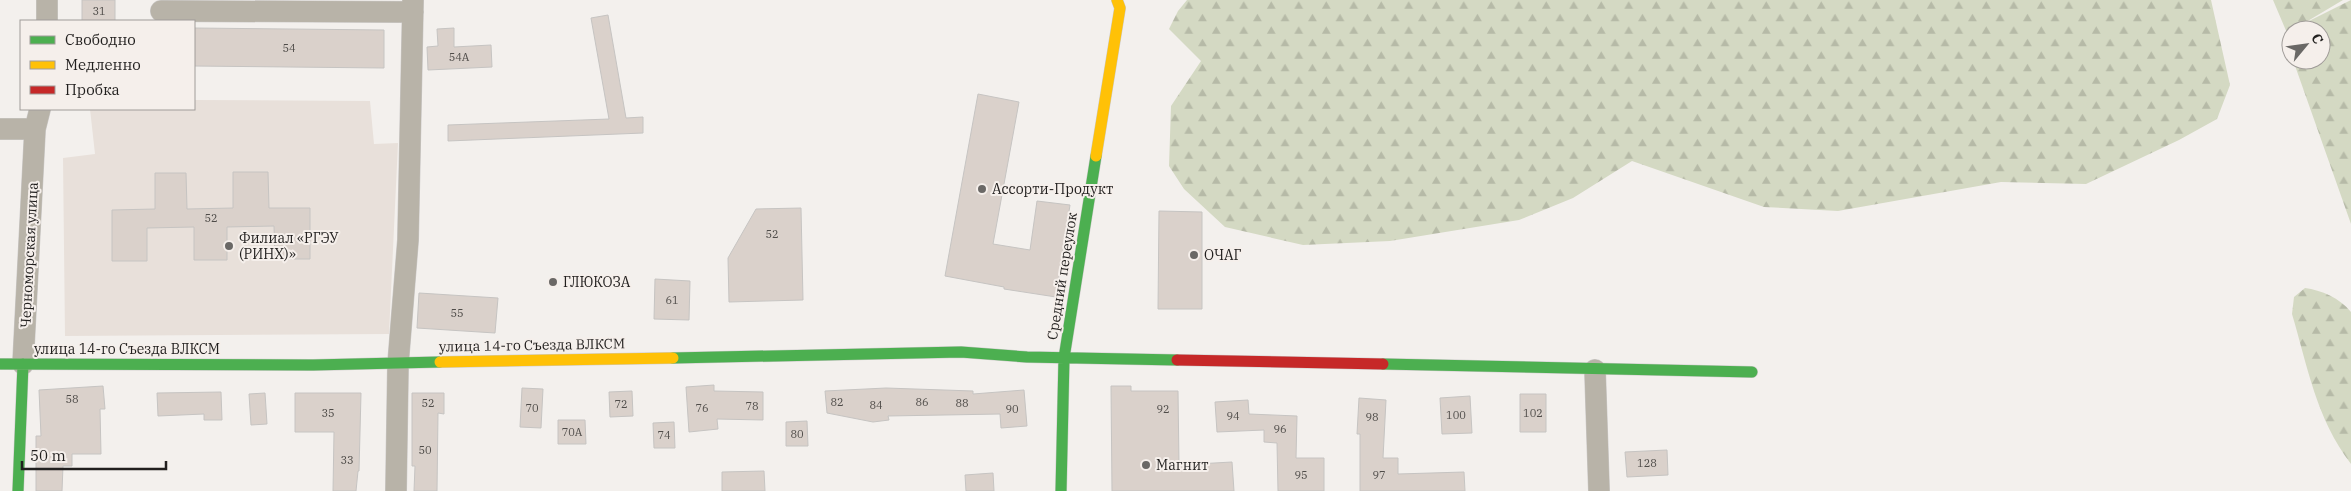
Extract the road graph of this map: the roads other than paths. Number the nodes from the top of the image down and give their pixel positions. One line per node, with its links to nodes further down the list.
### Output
1 (47, 0): 5 (street)
2 (1123, 3): 8 (street, Средний переулок)
3 (413, 6): 4 (street); 11 (street)
4 (160, 11)
5 (47, 20)
6 (38, 119): 7 (street); 10 (street, Черноморская улица)
7 (0, 129)
8 (1064, 358): 11 (street, улица 14-го Съезда ВЛКСМ); 12 (street, улица 14-го Съезда ВЛКСМ); 16 (street, Средний переулок)
9 (0, 364): 10 (street, улица 14-го Съезда ВЛКСМ)
10 (22, 364): 11 (street, улица 14-го Съезда ВЛКСМ); 14 (street, Черноморская улица)
11 (398, 364): 15 (street)
12 (1595, 370): 13 (street, улица 14-го Съезда ВЛКСМ); 17 (street)
13 (1752, 372)
14 (18, 491)
15 (396, 491)
16 (1061, 491)
17 (1600, 491)

